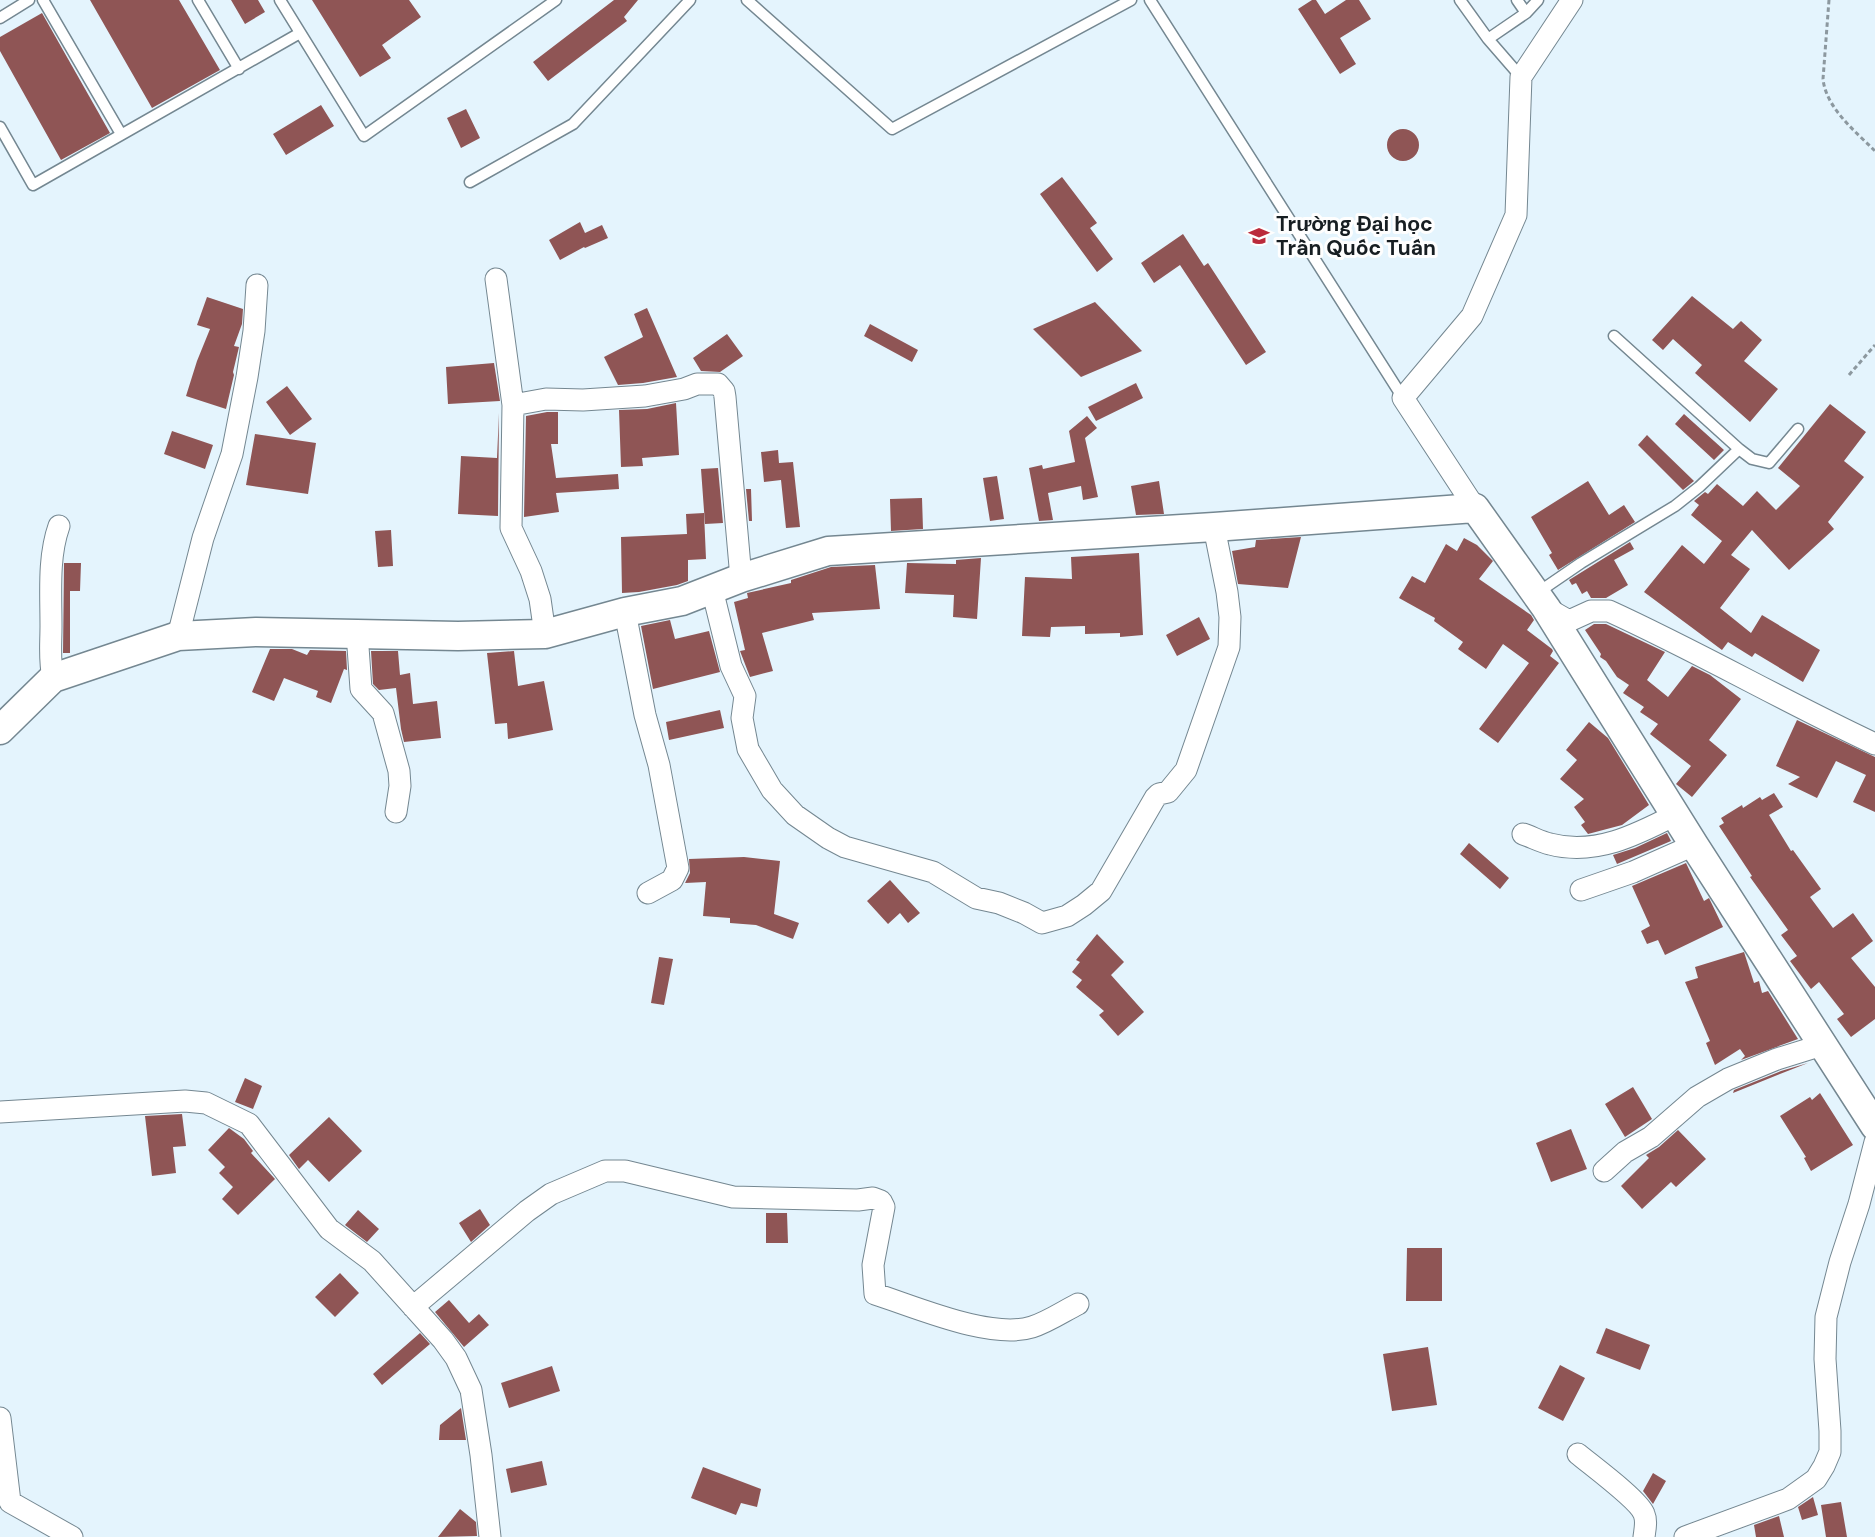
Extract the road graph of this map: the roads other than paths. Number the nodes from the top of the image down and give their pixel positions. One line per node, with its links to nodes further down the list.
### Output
1 (29, 0): 15 (lane)
2 (43, 0): 21 (lane)
3 (198, 0): 18 (lane)
4 (280, 0): 16 (lane)
5 (556, 0): 16 (lane)
6 (690, 0): 22 (lane)
7 (747, 0): 8 (lane)
8 (1131, 0)
9 (1150, 0): 26 (lane)
10 (1460, 0): 17 (lane)
11 (1517, 0): 14 (lane)
12 (1538, 0): 14 (lane)
13 (1572, 0): 19 (street)
14 (1526, 13): 17 (lane)
15 (0, 18)
16 (300, 33): 18 (lane)
17 (1488, 39): 19 (lane)
18 (239, 69): 21 (lane)
19 (1521, 77): 26 (street)
20 (0, 127): 21 (lane)
21 (121, 134)
22 (470, 182)
23 (496, 279): 27 (street)
24 (257, 285): 39 (street)
25 (1614, 336): 29 (lane)
26 (1403, 398): 30 (street)
27 (513, 405): 33 (street); 37 (street)
28 (1798, 429): 29 (lane)
29 (1739, 448): 35 (lane)
30 (1475, 508): 32 (street); 35 (street)
31 (59, 526): 40 (street)
32 (1214, 527): 33 (street); 34 (street)
33 (741, 578): 34 (street)
34 (712, 589): 36 (street)
35 (1546, 608): 42 (street); 44 (street)
36 (625, 612): 37 (street); 48 (street)
37 (545, 634): 38 (street)
38 (360, 635): 39 (street); 43 (street)
39 (178, 636): 40 (street)
40 (53, 678): 41 (street)
41 (0, 730)
42 (1875, 744)
43 (396, 812)
44 (1676, 815): 45 (street); 46 (street)
45 (1523, 834)
46 (1694, 845): 47 (street); 49 (street)
47 (1581, 890)
48 (648, 893)
49 (1822, 1045): 51 (street); 53 (street)
50 (0, 1112): 55 (street)
51 (1875, 1126)
52 (1875, 1142): 61 (street)
53 (1604, 1171)
54 (1078, 1304): 55 (street)
55 (412, 1307): 59 (street)
56 (0, 1418): 58 (street)
57 (1578, 1454): 60 (street)
58 (72, 1537)
59 (490, 1537)
60 (1644, 1537)
61 (1685, 1537)

